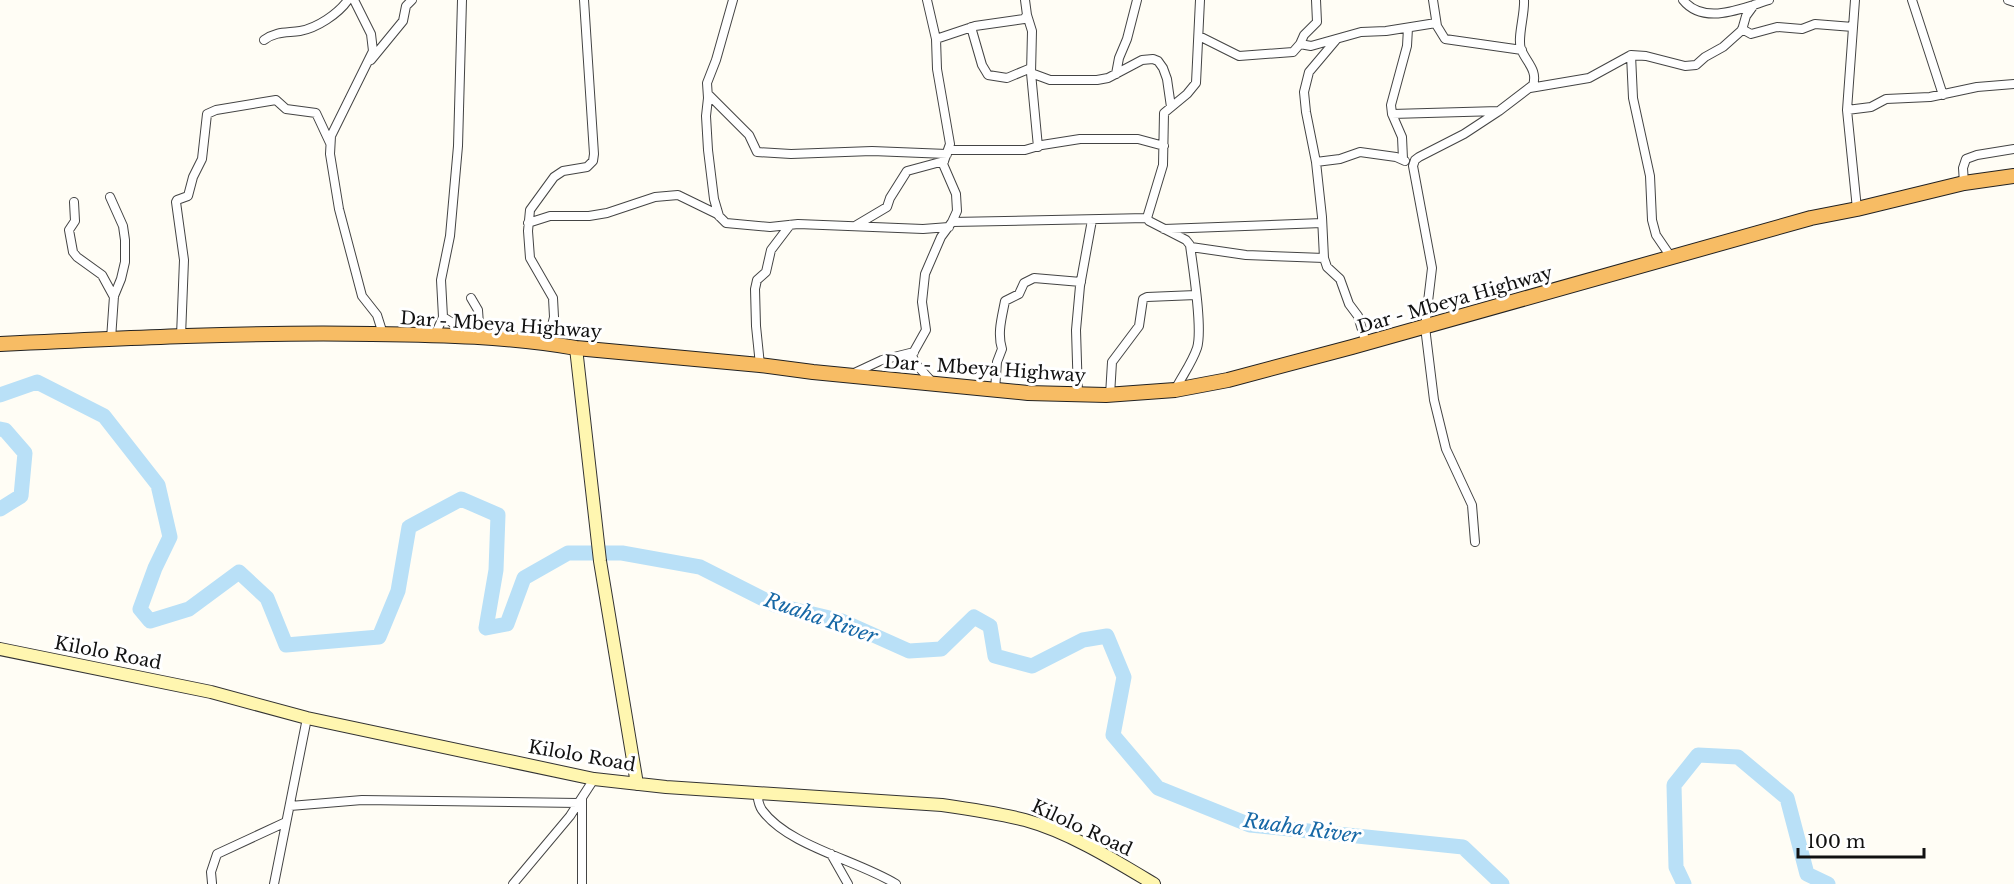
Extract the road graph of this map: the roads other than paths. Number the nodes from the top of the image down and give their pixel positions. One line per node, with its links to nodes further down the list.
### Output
1 (348, 0): 29 (street)
2 (354, 0): 34 (street)
3 (411, 0): 34 (street)
4 (462, 0): 74 (street)
5 (584, 0): 61 (street)
6 (734, 0): 39 (street)
7 (927, 0): 28 (street)
8 (1025, 0): 21 (street)
9 (1137, 0): 36 (street)
10 (1200, 0): 27 (street)
11 (1316, 0): 31 (street)
12 (1433, 0): 22 (street)
13 (1524, 0): 32 (street)
14 (1683, 0): 20 (street)
15 (1769, 0): 20 (street)
16 (1855, 0): 24 (street)
17 (1912, 0): 40 (street)
18 (2008, 0): 19 (street)
19 (2014, 2)
20 (1754, 5): 26 (street)
21 (1027, 15): 23 (street); 35 (street)
22 (1436, 23): 25 (street); 32 (street)
23 (971, 27): 28 (street); 35 (street)
24 (1853, 27): 26 (street); 42 (street)
25 (1408, 28): 30 (street); 44 (street)
26 (1742, 29): 33 (street)
27 (1199, 36): 31 (street); 41 (street)
28 (936, 39): 49 (street)
29 (264, 40)
30 (1336, 40): 31 (street); 51 (street)
31 (1300, 44)
32 (1522, 50): 38 (street)
33 (1630, 55): 38 (street); 68 (street)
34 (366, 66): 45 (street)
35 (1031, 71): 36 (street); 47 (street)
36 (1116, 74): 41 (street)
37 (2014, 84): 40 (street)
38 (1530, 88): 43 (street)
39 (708, 94): 49 (street); 58 (street)
40 (1942, 94): 42 (street)
41 (1171, 106): 46 (street)
42 (1847, 110): 57 (street)
43 (1499, 111): 44 (street); 52 (street)
44 (1392, 114): 50 (street)
45 (330, 143): 76 (street); 78 (street)
46 (1164, 146): 47 (street); 59 (street)
47 (1038, 147): 49 (street)
48 (2014, 149): 54 (street)
49 (947, 155): 64 (street); 65 (street)
50 (1403, 159): 51 (street); 52 (street)
51 (1316, 162): 62 (street)
52 (1413, 166): 75 (street)
53 (2014, 177): 54 (highway, Dar - Mbeya Highway)
54 (1964, 183): 57 (highway, Dar - Mbeya Highway)
55 (110, 197): 72 (street)
56 (74, 201): 72 (street)
57 (1857, 209): 68 (highway, Dar - Mbeya Highway)
58 (719, 216): 61 (street); 63 (street)
59 (1147, 218): 60 (street); 66 (street)
60 (1092, 220): 64 (street); 70 (street)
61 (528, 223): 81 (street)
62 (1322, 223): 66 (street); 69 (street)
63 (790, 225): 65 (street); 86 (street)
64 (951, 225): 65 (street); 85 (street)
65 (854, 226)
66 (1163, 229): 67 (street)
67 (1191, 248): 69 (street); 71 (street)
68 (1671, 257): 75 (highway, Dar - Mbeya Highway)
69 (1324, 258): 82 (street)
70 (1081, 282): 89 (street); 91 (street)
71 (1196, 295): 90 (street); 92 (street)
72 (114, 297): 80 (street)
73 (471, 298): 79 (street)
74 (443, 317): 77 (street); 79 (street)
75 (1425, 327): 82 (highway, Dar - Mbeya Highway); 93 (street)
76 (383, 334): 77 (highway, Dar - Mbeya Highway); 78 (highway, Dar - Mbeya Highway)
77 (435, 335): 79 (highway, Dar - Mbeya Highway)
78 (181, 336): 80 (highway, Dar - Mbeya Highway)
79 (476, 338): 81 (highway, Dar - Mbeya Highway)
80 (111, 339): 83 (highway, Dar - Mbeya Highway)
81 (548, 343): 84 (highway, Dar - Mbeya Highway)
82 (1366, 343): 90 (highway, Dar - Mbeya Highway)
83 (0, 344)
84 (576, 348): 86 (highway, Dar - Mbeya Highway); 97 (main road)
85 (914, 352): 87 (street); 88 (street)
86 (759, 365): 87 (highway, Dar - Mbeya Highway)
87 (849, 375): 88 (highway, Dar - Mbeya Highway)
88 (933, 383): 89 (highway, Dar - Mbeya Highway)
89 (995, 390): 91 (highway, Dar - Mbeya Highway)
90 (1175, 390): 92 (highway, Dar - Mbeya Highway)
91 (1078, 395): 92 (highway, Dar - Mbeya Highway)
92 (1110, 395)
93 (1475, 542)
94 (0, 649): 95 (main road, Kilolo Road)
95 (307, 717): 96 (main road, Kilolo Road); 100 (street)
96 (594, 779): 97 (main road, Kilolo Road); 99 (street)
97 (637, 784): 98 (main road, Kilolo Road)
98 (757, 792): 102 (street); 109 (main road, Kilolo Road)
99 (580, 800): 100 (street); 105 (street); 106 (street)
100 (290, 806): 101 (street)
101 (286, 822): 103 (street); 104 (street)
102 (831, 854): 107 (street); 108 (street)
103 (212, 883)
104 (274, 884)
105 (513, 884)
106 (582, 884)
107 (848, 884)
108 (896, 884)
109 (1154, 884)

